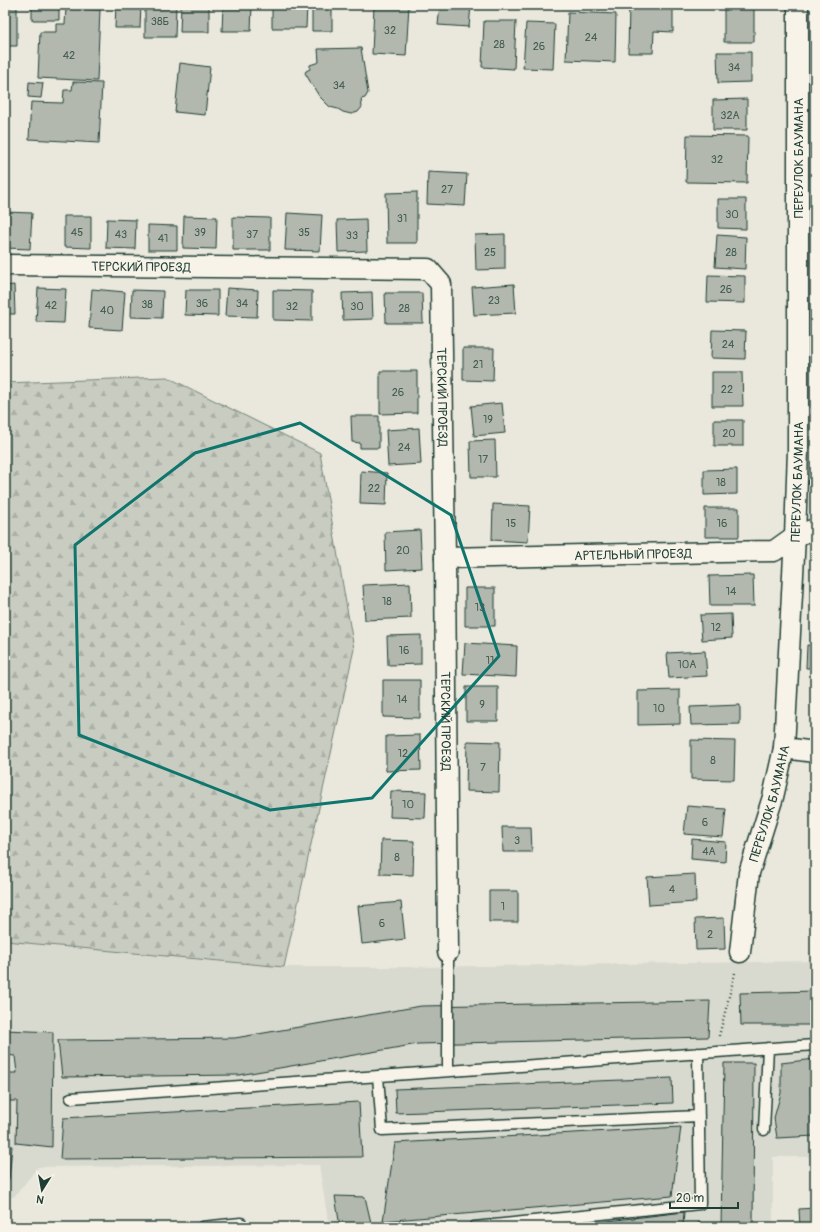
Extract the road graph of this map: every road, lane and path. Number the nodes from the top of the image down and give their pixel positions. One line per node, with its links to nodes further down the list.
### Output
1 (798, 5): 4 (street, ПЕРЕУЛОК БАУМАНА)
2 (5, 265): 5 (street, ТЕРСКИЙ ПРОЕЗД)
3 (815, 529): 4 (street, АРТЕЛЬНЫЙ ПРОЕЗД)
4 (795, 536): 5 (street, АРТЕЛЬНЫЙ ПРОЕЗД); 6 (street, ПЕРЕУЛОК БАУМАНА)
5 (445, 558): 8 (street, ТЕРСКИЙ ПРОЕЗД)
6 (784, 748): 7 (street); 9 (street, ПЕРЕУЛОК БАУМАНА)
7 (815, 752)
8 (448, 952): 14 (lane)
9 (740, 952): 12 (path)
10 (815, 1045): 11 (lane)
11 (768, 1048): 12 (lane); 18 (lane)
12 (716, 1052): 13 (lane)
13 (698, 1054): 14 (lane); 17 (lane)
14 (448, 1071): 15 (lane)
15 (378, 1076): 16 (lane); 17 (lane)
16 (71, 1098)
17 (699, 1116): 21 (lane)
18 (764, 1130)
19 (241, 1223): 20 (lane)
20 (202, 1227)
21 (474, 1227)

